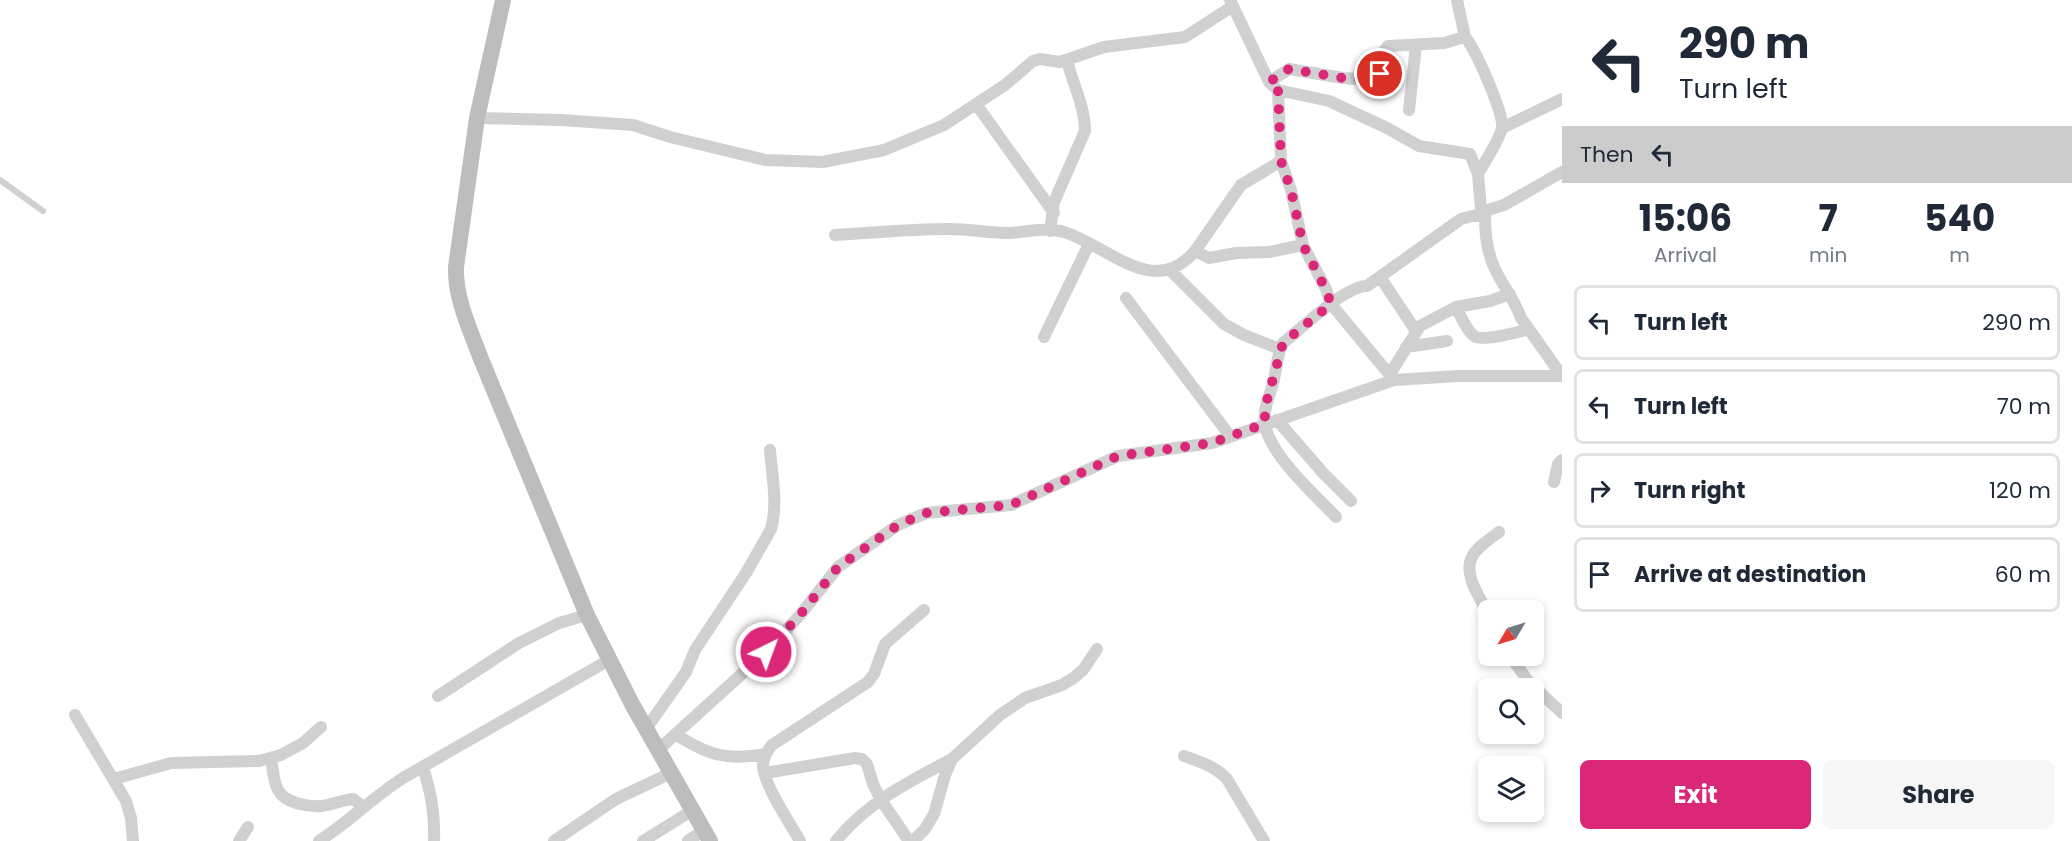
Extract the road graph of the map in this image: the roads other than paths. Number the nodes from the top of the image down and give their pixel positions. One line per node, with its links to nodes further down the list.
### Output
1 (503, 0): 11 (street)
2 (1457, 0): 4 (street)
3 (1231, 3): 6 (street); 7 (street)
4 (1464, 37): 5 (street); 12 (street)
5 (1416, 45): 7 (street); 10 (street)
6 (1067, 61): 9 (street); 17 (street)
7 (1273, 86): 13 (street); 15 (street)
8 (1562, 99): 12 (street)
9 (976, 104): 11 (street); 17 (street)
10 (1409, 110)
11 (477, 118): 51 (street)
12 (1502, 129): 15 (street)
13 (1281, 161): 24 (street); 25 (street)
14 (1562, 172): 19 (street)
15 (1479, 174): 19 (street)
16 (0, 180): 18 (lane)
17 (1052, 209): 20 (street); 21 (street)
18 (43, 211)
19 (1485, 214): 27 (street); 28 (street)
20 (1050, 231): 21 (street); 22 (street)
21 (1065, 232): 23 (street)
22 (835, 235)
23 (1089, 244): 26 (street); 34 (street)
24 (1303, 245): 25 (street); 30 (street)
25 (1195, 251): 26 (street)
26 (1171, 271): 37 (street)
27 (1380, 277): 30 (street); 33 (street)
28 (1510, 294): 31 (street); 32 (street)
29 (1126, 298): 42 (street)
30 (1331, 304): 37 (street); 39 (street)
31 (1456, 308): 32 (street); 33 (street)
32 (1529, 329): 38 (street)
33 (1416, 332): 36 (street)
34 (1044, 337)
35 (1447, 341): 36 (street)
36 (1406, 347): 39 (street)
37 (1280, 349): 41 (street)
38 (1562, 376): 39 (street)
39 (1392, 377): 40 (street)
40 (1277, 420): 41 (street); 46 (street)
41 (1264, 424): 42 (street); 47 (street)
42 (1230, 436): 60 (street)
43 (770, 450): 59 (street)
44 (1562, 460): 45 (street)
45 (1554, 482)
46 (1351, 501)
47 (1336, 517)
48 (1499, 532): 49 (street)
49 (1481, 600)
50 (924, 610): 62 (street)
51 (587, 615): 53 (street); 55 (street)
52 (1097, 649): 65 (street)
53 (609, 660): 59 (street); 66 (street)
54 (1517, 666): 56 (street)
55 (438, 696)
56 (1562, 713)
57 (75, 716): 69 (street)
58 (321, 727): 64 (street)
59 (646, 729): 61 (street)
60 (675, 734): 61 (street); 62 (street)
61 (658, 750): 67 (street)
62 (765, 754): 68 (street)
63 (1184, 756): 86 (street)
64 (271, 758): 69 (street); 71 (street)
65 (952, 759): 70 (street); 85 (street)
66 (423, 767): 71 (street); 78 (street)
67 (671, 773): 72 (street); 79 (street)
68 (765, 773): 70 (street); 82 (street)
69 (114, 779): 75 (street)
70 (881, 800): 83 (street); 84 (street)
71 (363, 807): 77 (street)
72 (693, 810): 74 (street); 80 (street)
73 (248, 827): 76 (street)
74 (707, 836): 81 (street)
75 (133, 841)
76 (239, 841)
77 (319, 841)
78 (434, 841)
79 (554, 841)
80 (643, 841)
81 (688, 841)
82 (800, 841)
83 (836, 841)
84 (909, 841)
85 (913, 841)
86 (1264, 841)

